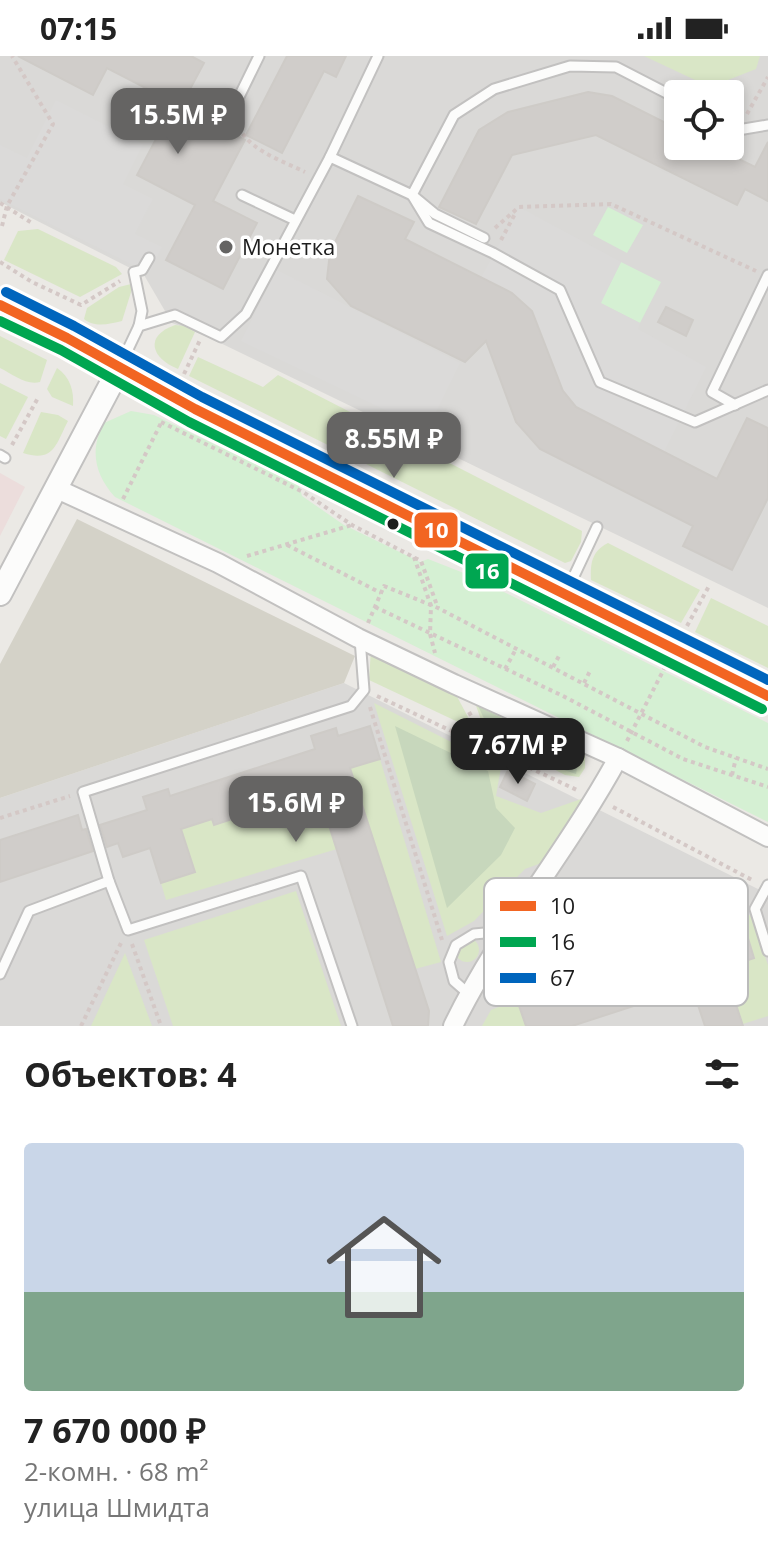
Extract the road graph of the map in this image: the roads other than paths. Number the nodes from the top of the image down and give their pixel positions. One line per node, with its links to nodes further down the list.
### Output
1 (259, 56): 4 (lane)
2 (378, 56): 7 (lane)
3 (664, 92): 9 (lane)
4 (235, 105)
5 (768, 125): 6 (lane)
6 (744, 127)
7 (330, 157): 9 (lane); 10 (lane)
8 (242, 195): 10 (lane)
9 (412, 195): 11 (lane); 18 (lane)
10 (295, 220): 15 (lane)
11 (484, 238)
12 (149, 258): 15 (lane)
13 (767, 275): 18 (lane)
14 (0, 305): 16 (main road)
15 (139, 326): 16 (lane)
16 (119, 369): 19 (street); 22 (main road)
17 (768, 390): 18 (lane)
18 (735, 405)
19 (55, 488): 21 (street); 23 (street)
20 (597, 527): 22 (lane)
21 (0, 594)
22 (565, 594): 24 (main road)
23 (360, 639): 25 (street); 28 (lane)
24 (768, 696)
25 (618, 758): 26 (street); 27 (street)
26 (768, 837)
27 (543, 878)
28 (109, 881): 33 (lane); 36 (lane)
29 (767, 886): 31 (lane)
30 (484, 933): 34 (lane)
31 (768, 951)
32 (484, 972): 34 (street)
33 (0, 974)
34 (470, 995): 35 (street)
35 (457, 1023)
36 (352, 1026)

